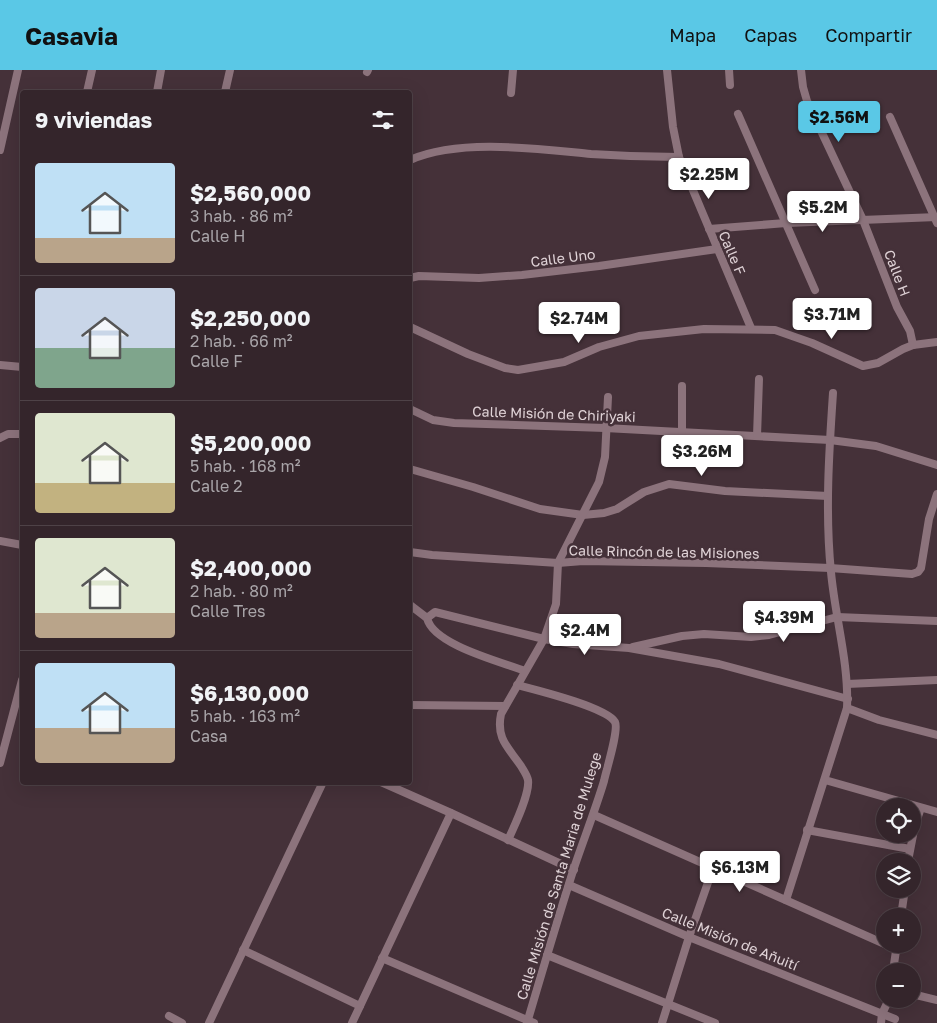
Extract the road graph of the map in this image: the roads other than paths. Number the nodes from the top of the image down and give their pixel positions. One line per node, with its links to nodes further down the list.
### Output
1 (18, 70): 16 (street)
2 (92, 70): 10 (street)
3 (161, 70): 11 (street)
4 (230, 70): 12 (street)
5 (513, 70): 13 (street)
6 (667, 70): 17 (street, Calle F)
7 (730, 70): 9 (street)
8 (801, 70): 20 (street, Calle H)
9 (730, 86)
10 (87, 90)
11 (157, 90)
12 (225, 90)
13 (512, 92)
14 (738, 114): 21 (street)
15 (890, 117): 19 (street)
16 (0, 150)
17 (679, 157): 18 (street); 22 (street, Calle F)
18 (412, 159)
19 (936, 219): 20 (street)
20 (863, 220): 21 (street); 29 (street, Calle H)
21 (786, 223): 22 (street); 25 (street)
22 (709, 229): 23 (street, Calle F)
23 (718, 250): 24 (street, Calle Uno); 27 (street, Calle F)
24 (412, 278)
25 (815, 290)
26 (412, 328): 27 (street)
27 (751, 328): 29 (street)
28 (937, 342): 29 (street)
29 (913, 346)
30 (0, 365): 31 (street)
31 (20, 367)
32 (759, 379): 40 (street)
33 (682, 386): 38 (street)
34 (833, 393): 42 (street)
35 (608, 397): 37 (street)
36 (412, 410): 37 (street, Calle Misión de Chiriyaki)
37 (605, 428): 38 (street, Calle Misión de Chiriyaki); 47 (street)
38 (682, 432): 40 (street, Calle Misión de Chiriyaki)
39 (20, 434): 41 (street)
40 (757, 436): 42 (street, Calle Misión de Chiriyaki)
41 (0, 438)
42 (830, 440): 43 (street, Calle Misión de Chiriyaki); 46 (street)
43 (937, 465)
44 (412, 470): 47 (street)
45 (937, 494): 52 (street, Calle Rincón de las Misiones)
46 (828, 496): 47 (street); 52 (street)
47 (583, 515): 51 (street)
48 (0, 542): 49 (street)
49 (20, 545)
50 (412, 552): 51 (street, Calle Rincón de las Misiones)
51 (558, 563): 52 (street, Calle Rincón de las Misiones); 57 (street)
52 (830, 568): 54 (street)
53 (412, 607): 55 (street)
54 (837, 617): 56 (street); 58 (street); 61 (street)
55 (427, 618): 57 (street); 59 (street)
56 (937, 621)
57 (544, 640): 58 (street); 59 (street)
58 (629, 648): 64 (street)
59 (525, 671): 62 (street)
60 (937, 680): 61 (street)
61 (847, 684): 64 (street)
62 (517, 685): 66 (street); 79 (street, Calle Misión de Santa Maria de Mulege)
63 (20, 688): 69 (street)
64 (848, 699): 67 (street)
65 (412, 705): 66 (street)
66 (505, 706): 81 (street)
67 (847, 708): 70 (street); 72 (street)
68 (0, 732): 69 (street)
69 (9, 734): 71 (street)
70 (937, 735)
71 (0, 763)
72 (825, 780): 75 (street); 80 (street)
73 (322, 785): 91 (street)
74 (388, 785): 78 (street)
75 (887, 798)
76 (921, 808): 77 (street)
77 (937, 812)
78 (450, 813): 81 (street); 93 (street)
79 (594, 815): 85 (street); 86 (street, Calle Misión de Santa Maria de Mulege)
80 (807, 830): 83 (street); 88 (street)
81 (508, 840): 86 (street)
82 (912, 843): 83 (street)
83 (910, 849): 84 (street)
84 (909, 853)
85 (713, 868): 88 (street); 89 (street)
86 (574, 870): 87 (street, Calle Misión de Santa Maria de Mulege)
87 (569, 885): 89 (street, Calle Misión de Añuití); 92 (street, Calle Misión de Santa Maria de Mulege)
88 (786, 900): 90 (street)
89 (689, 937): 96 (street); 100 (street, Calle Misión de Añuití)
90 (876, 938)
91 (243, 950): 97 (street); 105 (street)
92 (548, 955): 96 (street); 103 (street, Calle Misión de Santa Maria de Mulege)
93 (382, 958): 97 (street); 103 (street)
94 (921, 996): 95 (street)
95 (937, 1000)
96 (668, 1004): 107 (street); 108 (street)
97 (360, 1006): 106 (street)
98 (885, 1008): 100 (street)
99 (891, 1008): 102 (street)
100 (882, 1014): 102 (street, Calle Misión de Añuití); 109 (street)
101 (169, 1016): 104 (street)
102 (895, 1021)
103 (529, 1022)
104 (182, 1023)
105 (209, 1023)
106 (352, 1023)
107 (662, 1023)
108 (714, 1023)
109 (880, 1023)

